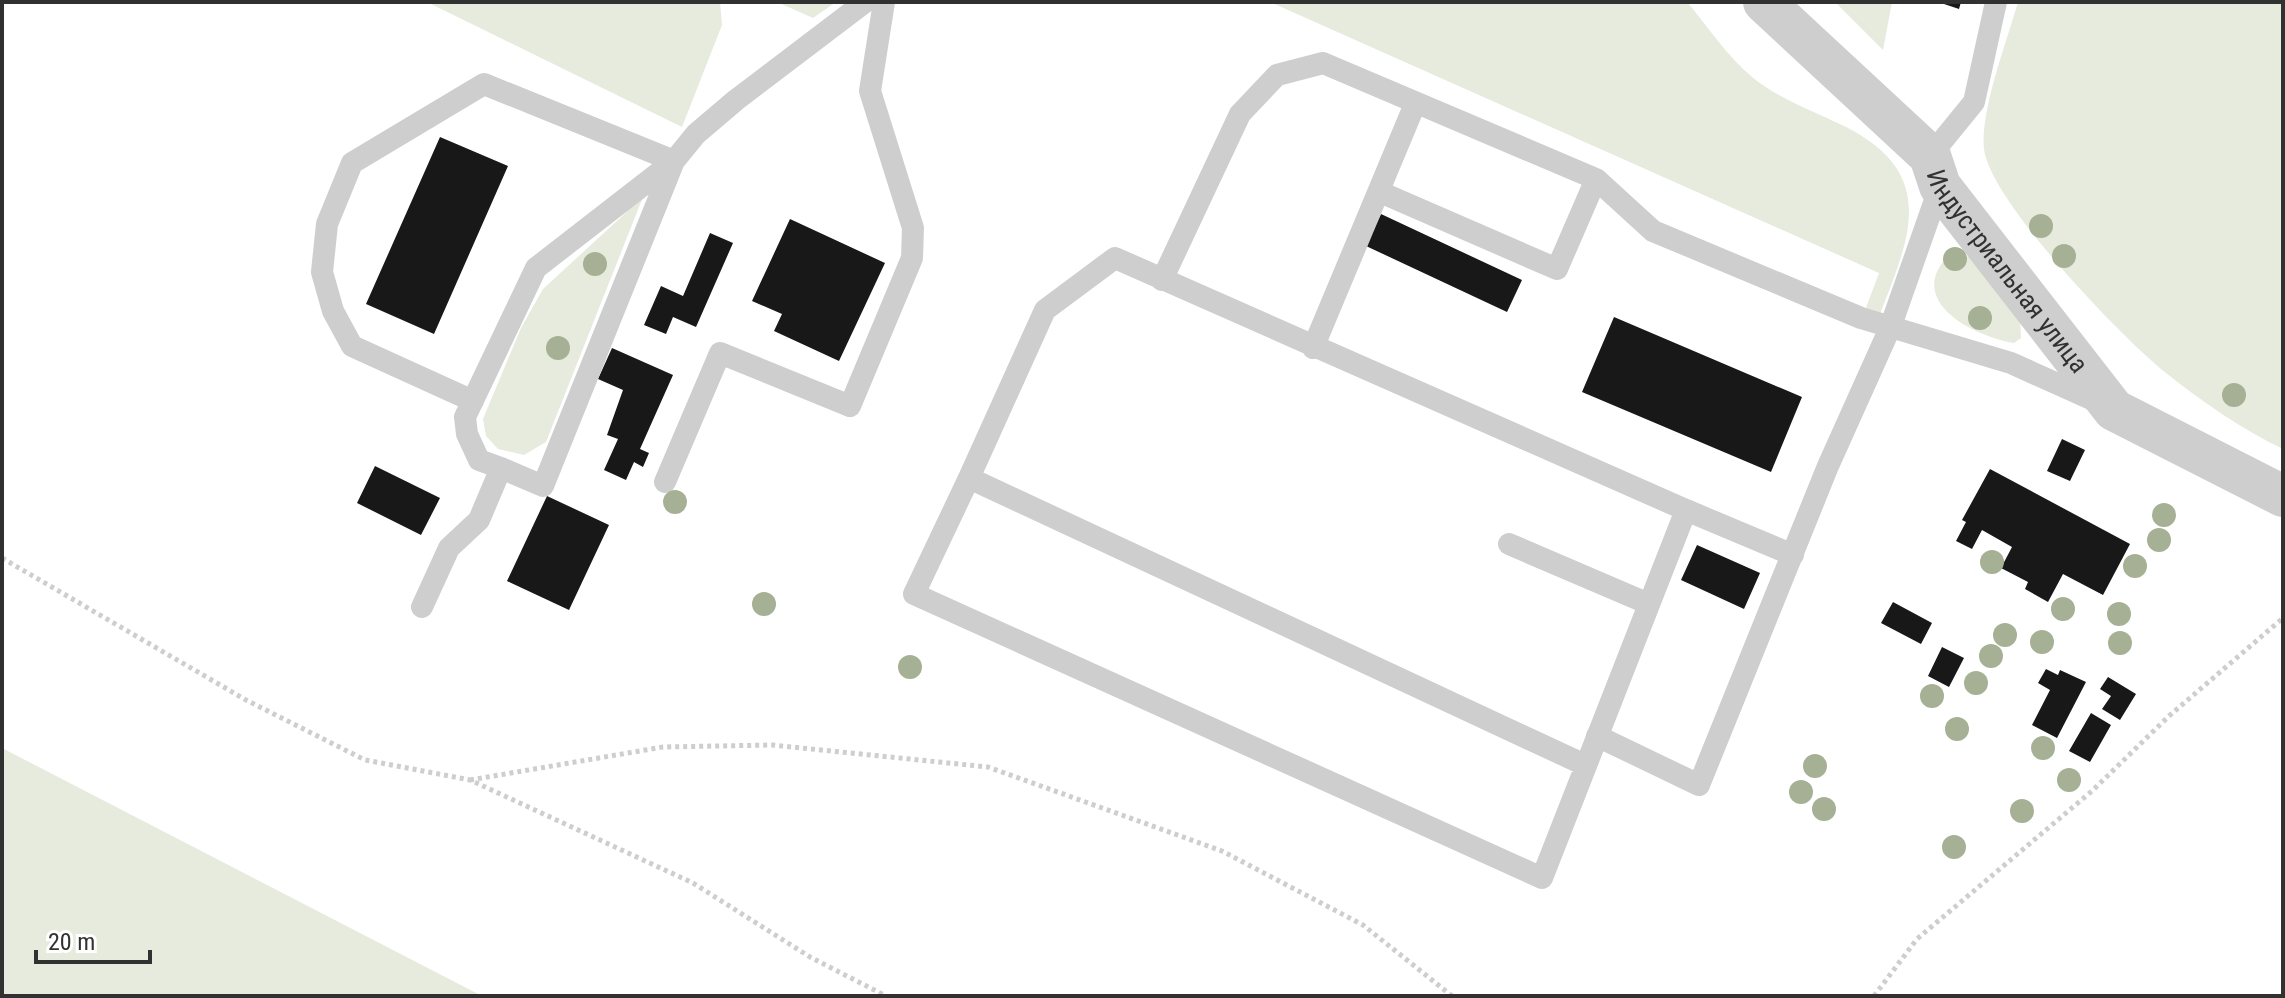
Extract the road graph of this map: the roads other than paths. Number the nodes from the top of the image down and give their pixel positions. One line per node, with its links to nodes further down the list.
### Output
1 (865, 2): 6 (lane)
2 (884, 2): 17 (lane)
3 (1764, 2): 7 (street, Индустриальная улица)
4 (1996, 2): 7 (lane)
5 (1415, 104): 8 (lane); 9 (lane); 10 (lane)
6 (674, 161): 13 (lane); 13 (lane); 15 (lane)
7 (1935, 171): 11 (lane); 14 (street, Индустриальная улица)
8 (1596, 179): 9 (lane); 11 (lane)
9 (1380, 192): 12 (lane)
10 (1162, 280): 12 (lane); 16 (lane)
11 (1890, 328): 14 (lane); 21 (lane)
12 (1313, 348): 19 (lane)
13 (473, 401): 15 (lane)
14 (2114, 410): 18 (street, Индустриальная улица)
15 (501, 468): 23 (lane)
16 (969, 478): 25 (lane); 25 (lane)
17 (665, 482)
18 (2283, 496)
19 (1686, 510): 21 (lane); 22 (lane)
20 (1509, 544): 22 (lane)
21 (1793, 555): 24 (lane)
22 (1649, 604): 24 (lane)
23 (422, 607)
24 (1597, 736): 25 (lane)
25 (1585, 765)

